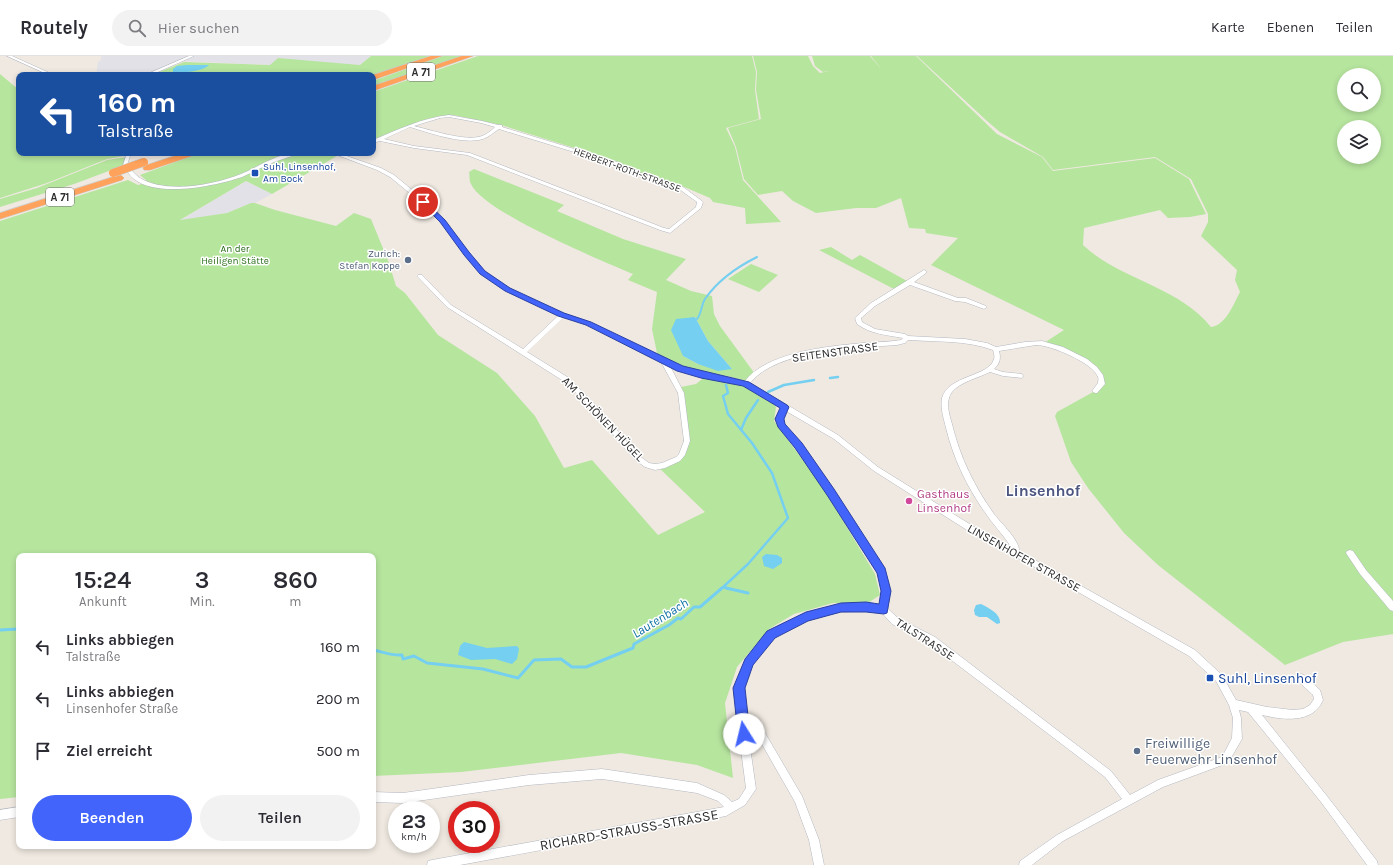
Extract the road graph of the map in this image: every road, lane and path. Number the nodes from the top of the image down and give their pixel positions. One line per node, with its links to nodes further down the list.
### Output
1 (9, 56): 5 (street)
2 (192, 56): 6 (street)
3 (438, 56): 7 (highway, A 71)
4 (469, 56): 8 (highway, A 71)
5 (45, 72)
6 (153, 72)
7 (376, 77)
8 (376, 88)
9 (409, 126): 10 (street, HERBERT-ROTH-STRASSE); 10 (street); 11 (street, HERBERT-ROTH-STRASSE)
10 (500, 126): 11 (street, HERBERT-ROTH-STRASSE)
11 (380, 139): 12 (street, HERBERT-ROTH-STRASSE)
12 (376, 141)
13 (129, 156): 16 (street)
14 (165, 156): 18 (highway, A 71)
15 (180, 156): 18 (highway, A 71)
16 (286, 156)
17 (346, 156): 26 (street, LINSENHOFER STRASSE)
18 (146, 165): 19 (highway, A 71)
19 (116, 175): 20 (highway, A 71); 21 (highway, A 71)
20 (0, 211)
21 (0, 216)
22 (924, 272): 24 (street, SEITENSTRASSE)
23 (420, 276): 29 (street, AM SCHÖNEN HÜGEL)
24 (911, 283): 25 (street); 27 (street, SEITENSTRASSE)
25 (984, 307)
26 (563, 315): 29 (street); 30 (street, LINSENHOFER STRASSE)
27 (906, 338): 28 (street, SEITENSTRASSE); 33 (street, SEITENSTRASSE)
28 (996, 349): 31 (street); 34 (street)
29 (523, 353): 30 (street, AM SCHÖNEN HÜGEL)
30 (664, 361): 33 (street, LINSENHOFER STRASSE)
31 (990, 370): 32 (street); 36 (street)
32 (1020, 376)
33 (746, 384): 35 (street, LINSENHOFER STRASSE)
34 (1095, 391)
35 (784, 407): 36 (street, LINSENHOFER STRASSE); 39 (street, TALSTRASSE)
36 (1015, 553): 41 (street, LINSENHOFER STRASSE)
37 (1350, 553): 38 (street)
38 (1393, 607)
39 (884, 610): 43 (street, RICHARD-STRAUSS-STRASSE); 45 (street, TALSTRASSE)
40 (1301, 678): 42 (street)
41 (1233, 704): 42 (street); 45 (street, LINSENHOFER STRASSE)
42 (1250, 707): 52 (street)
43 (742, 722): 46 (street, RICHARD-STRAUSS-STRASSE); 50 (street)
44 (376, 797): 46 (street)
45 (1129, 801): 51 (street, LINSENHOFER STRASSE)
46 (731, 808): 49 (street, RICHARD-STRAUSS-STRASSE)
47 (16, 812): 48 (street)
48 (0, 815)
49 (432, 865)
50 (819, 865)
51 (1024, 865)
52 (1373, 865)

